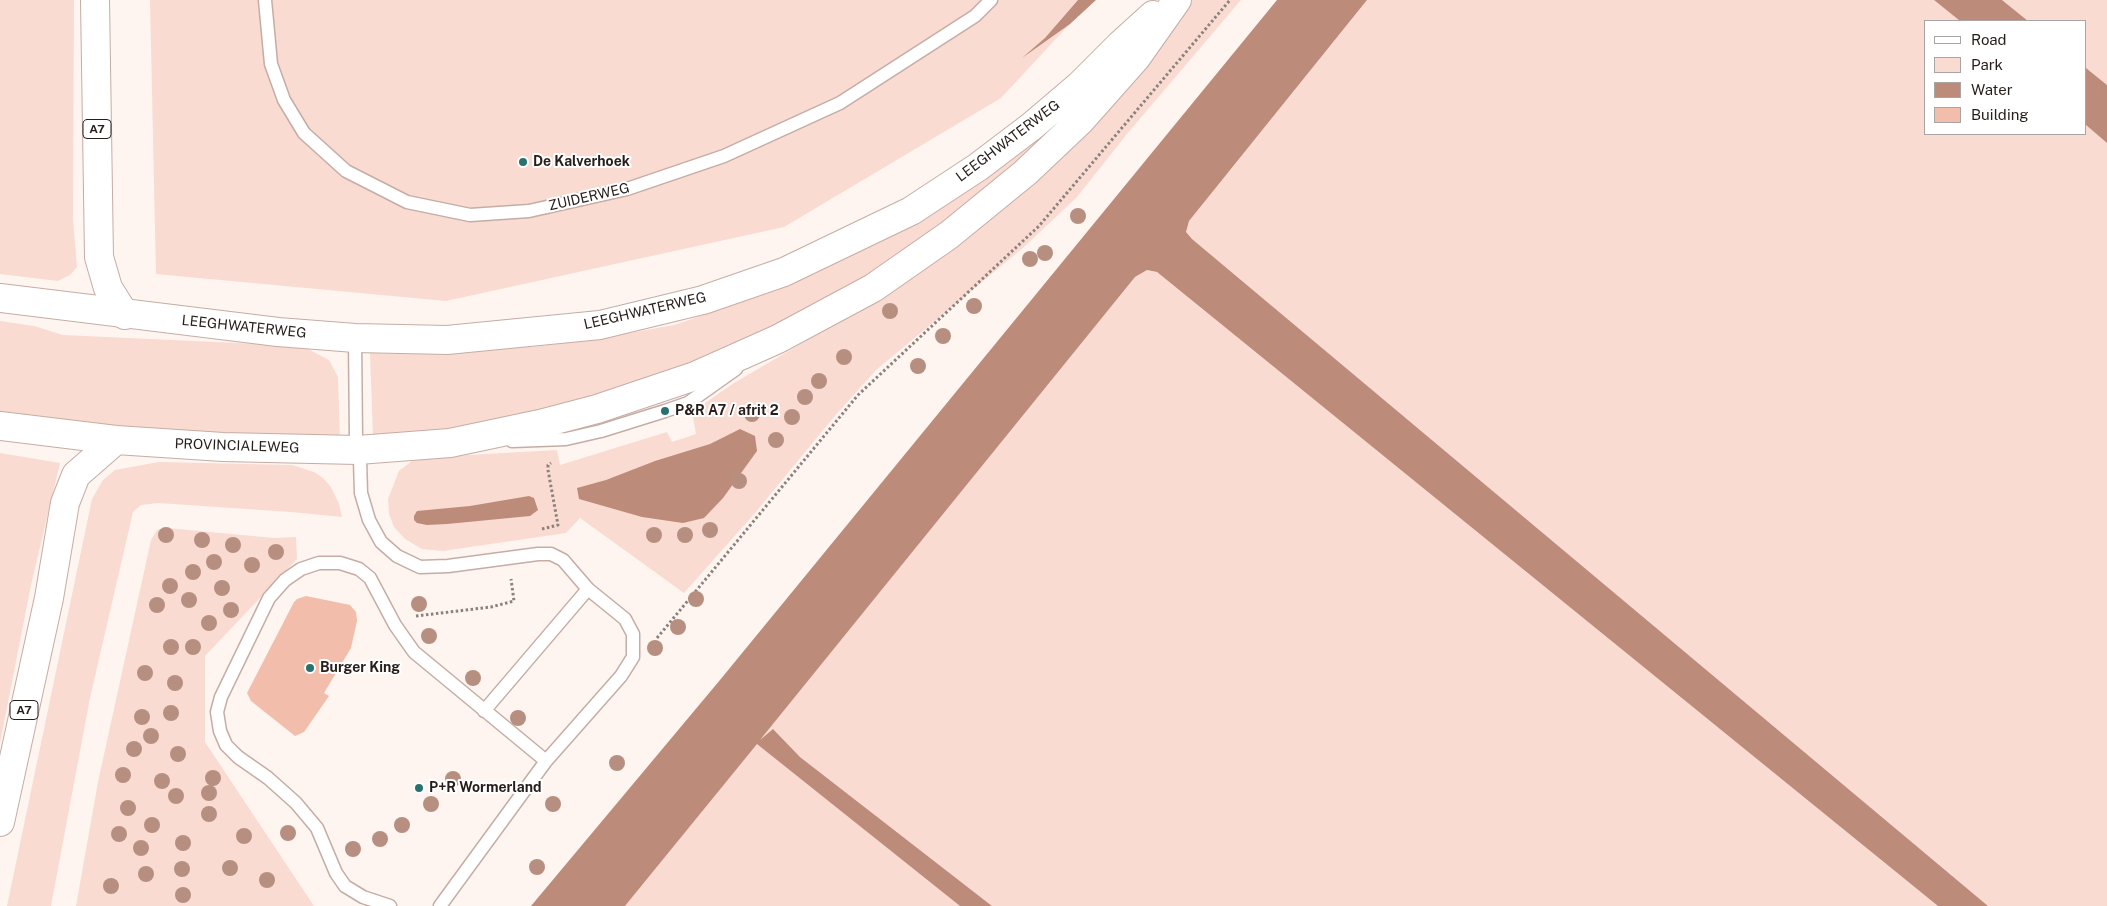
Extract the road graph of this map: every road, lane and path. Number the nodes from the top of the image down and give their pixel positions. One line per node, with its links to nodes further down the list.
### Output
1 (96, 0): 8 (main road, A7)
2 (265, 0): 3 (lane, ZUIDERWEG)
3 (991, 0)
4 (1170, 0): 9 (main road, LEEGHWATERWEG)
5 (1177, 0): 12 (main road, LEEGHWATERWEG)
6 (1230, 0): 14 (path)
7 (0, 298): 8 (main road, LEEGHWATERWEG)
8 (125, 315): 9 (main road, LEEGHWATERWEG)
9 (354, 338): 12 (lane)
10 (0, 426): 11 (main road)
11 (116, 440): 12 (main road, PROVINCIALEWEG); 17 (main road, A7)
12 (358, 450): 13 (lane)
13 (588, 589): 14 (lane); 15 (lane)
14 (633, 657): 16 (lane)
15 (484, 711): 16 (lane); 18 (lane)
16 (546, 761): 19 (lane)
17 (0, 822)
18 (390, 906)
19 (440, 906)

